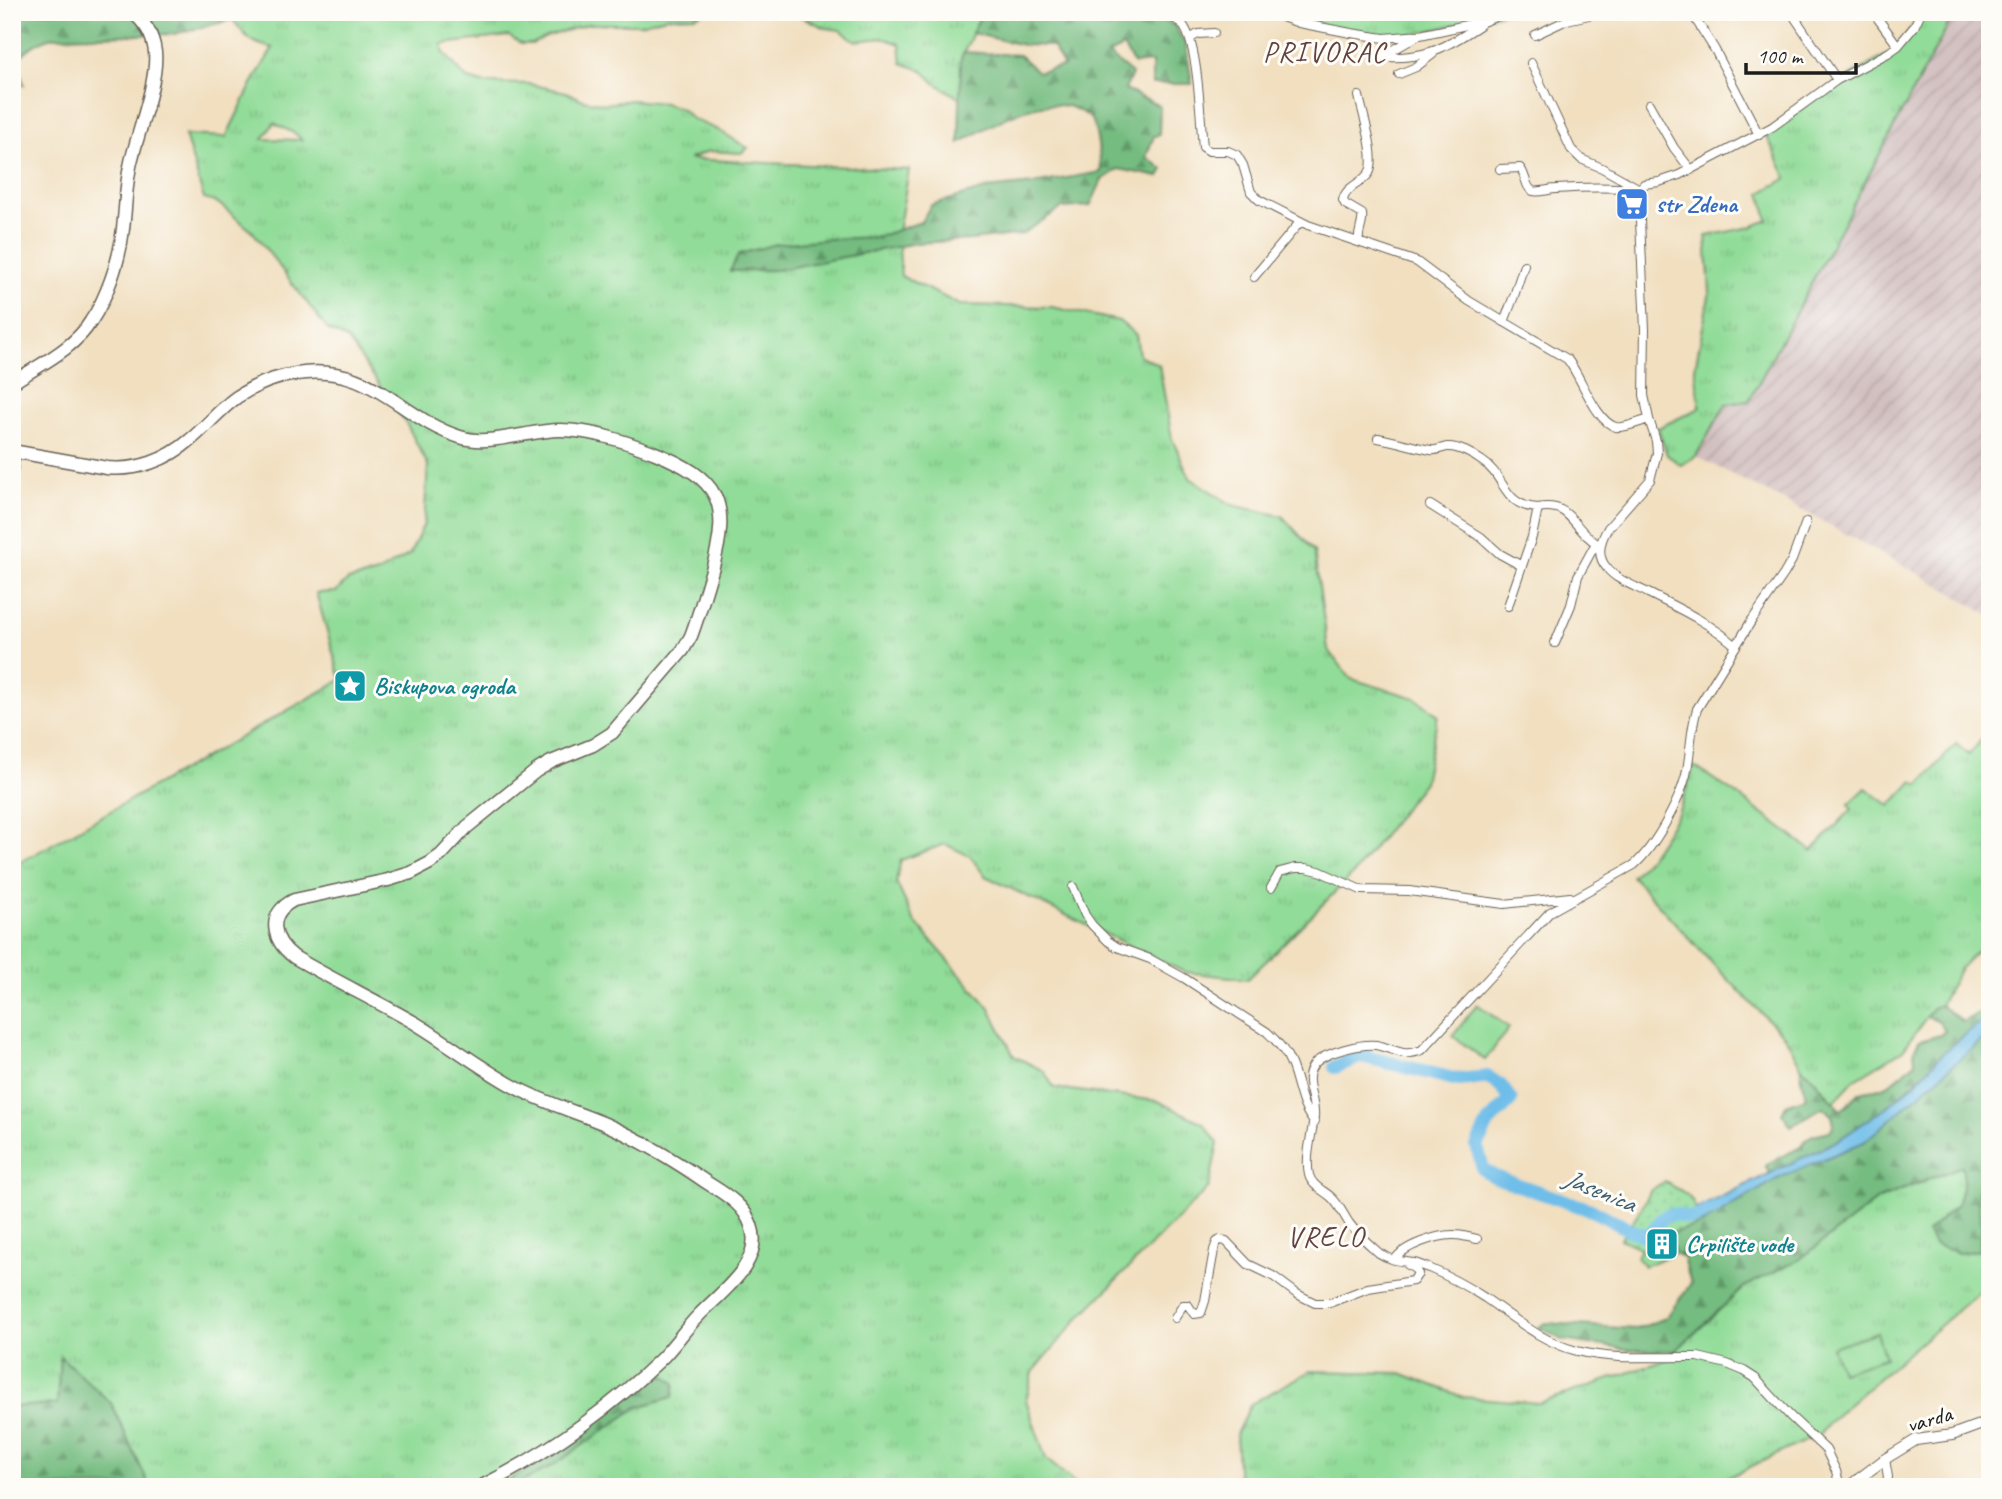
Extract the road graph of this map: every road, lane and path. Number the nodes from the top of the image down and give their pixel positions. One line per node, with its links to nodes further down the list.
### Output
1 (132, 12): 31 (main road)
2 (1156, 12): 14 (street)
3 (1268, 12): 12 (street)
4 (1507, 12): 10 (street)
5 (1602, 12): 13 (street)
6 (1691, 12): 22 (street)
7 (1791, 12): 19 (street)
8 (1873, 12): 15 (street)
9 (1921, 12): 15 (street)
10 (1485, 21): 12 (street); 16 (street)
11 (1214, 33): 14 (street)
12 (1420, 35): 16 (street)
13 (1535, 35)
14 (1191, 37): 26 (street)
15 (1898, 46): 19 (street)
16 (1435, 52): 18 (street)
17 (1531, 63): 25 (street)
18 (1399, 74)
19 (1837, 80): 22 (street)
20 (1359, 96): 27 (street)
21 (1649, 104): 24 (street)
22 (1759, 135): 24 (street)
23 (1500, 169): 25 (street)
24 (1691, 170): 25 (street)
25 (1640, 189): 32 (street)
26 (1300, 222): 27 (street); 29 (street)
27 (1359, 242): 30 (street)
28 (1524, 265): 30 (street)
29 (1254, 277)
30 (1504, 321): 32 (street)
31 (12, 383)
32 (1649, 419): 39 (street)
33 (1378, 438): 37 (street)
34 (14, 452): 35 (street); 54 (main road)
35 (12, 480)
36 (1430, 505): 40 (street)
37 (1538, 508): 39 (street); 40 (street)
38 (1806, 522): 43 (street)
39 (1598, 544): 42 (street); 43 (street)
40 (1522, 566): 41 (street)
41 (1508, 606)
42 (1555, 643)
43 (1737, 646): 46 (street)
44 (1073, 887): 47 (street)
45 (1270, 888): 46 (street)
46 (1575, 897): 47 (street)
47 (1314, 1122): 49 (street)
48 (1477, 1239): 49 (street)
49 (1395, 1260): 50 (street)
50 (1404, 1263): 51 (street); 55 (street)
51 (1175, 1318)
52 (1990, 1421): 53 (street, varda)
53 (1885, 1459): 56 (street, varda); 57 (street)
54 (480, 1487)
55 (1840, 1487)
56 (1848, 1487)
57 (1886, 1487)

